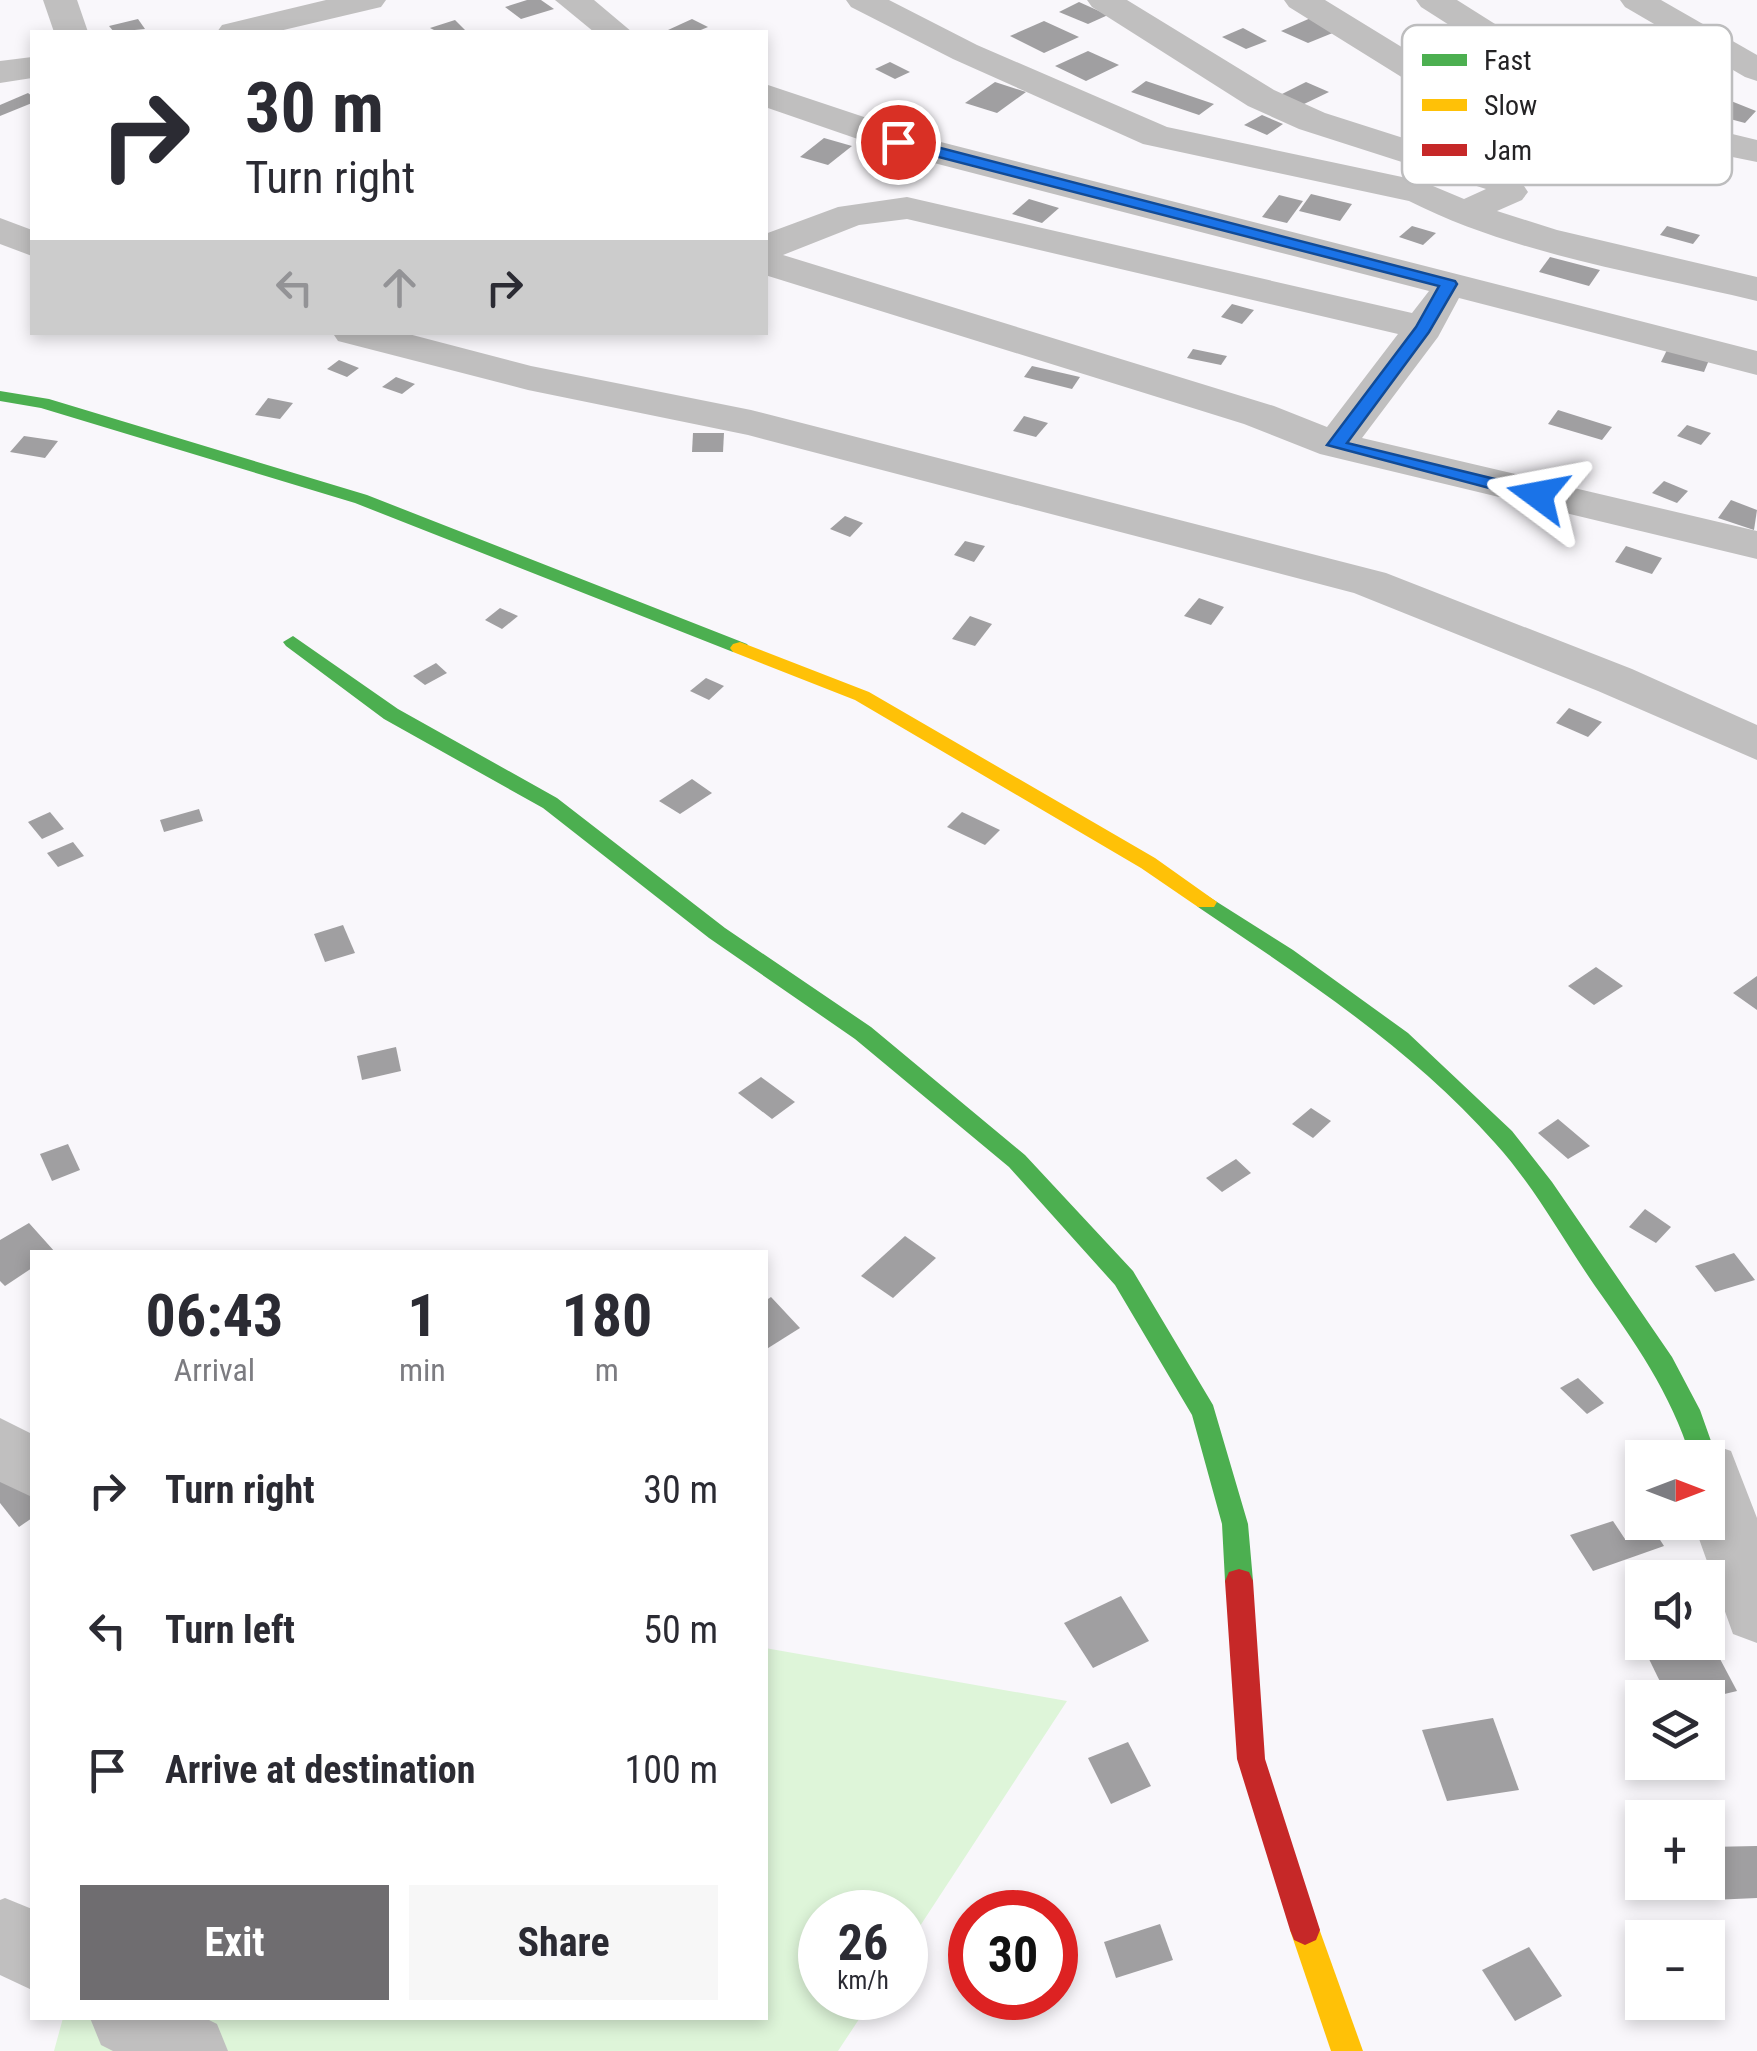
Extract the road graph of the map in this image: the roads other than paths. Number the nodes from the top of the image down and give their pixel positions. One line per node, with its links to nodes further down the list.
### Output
1 (60, 0): 11 (street)
2 (572, 0): 13 (street)
3 (863, 0): 24 (street)
4 (1104, 0): 21 (street)
5 (1301, 0): 15 (street)
6 (1434, 0): 9 (street)
7 (1637, 0): 10 (street)
8 (356, 1): 12 (street)
9 (1474, 25)
10 (1680, 25)
11 (71, 30)
12 (256, 30)
13 (612, 30)
14 (1732, 55): 17 (street)
15 (1402, 62)
16 (30, 68): 18 (street)
17 (1757, 70)
18 (0, 72)
19 (768, 96): 29 (street)
20 (1732, 146): 22 (street)
21 (1402, 149)
22 (1757, 151)
23 (1506, 185): 24 (street)
24 (1463, 213): 30 (street)
25 (0, 230): 26 (street)
26 (30, 243)
27 (768, 249): 31 (street)
28 (768, 263): 35 (street)
29 (1449, 284): 31 (street); 33 (street)
30 (1757, 289)
31 (1424, 328): 35 (street)
32 (363, 335): 38 (street)
33 (1757, 363)
34 (0, 396): 39 (street)
35 (1336, 445): 36 (street)
36 (1757, 545)
37 (293, 642): 46 (street)
38 (1757, 744)
39 (1699, 1440)
40 (0, 1445): 41 (street)
41 (30, 1468)
42 (1725, 1520): 43 (street)
43 (1757, 1613)
44 (132, 2020): 45 (street)
45 (190, 2051)
46 (1348, 2051)

